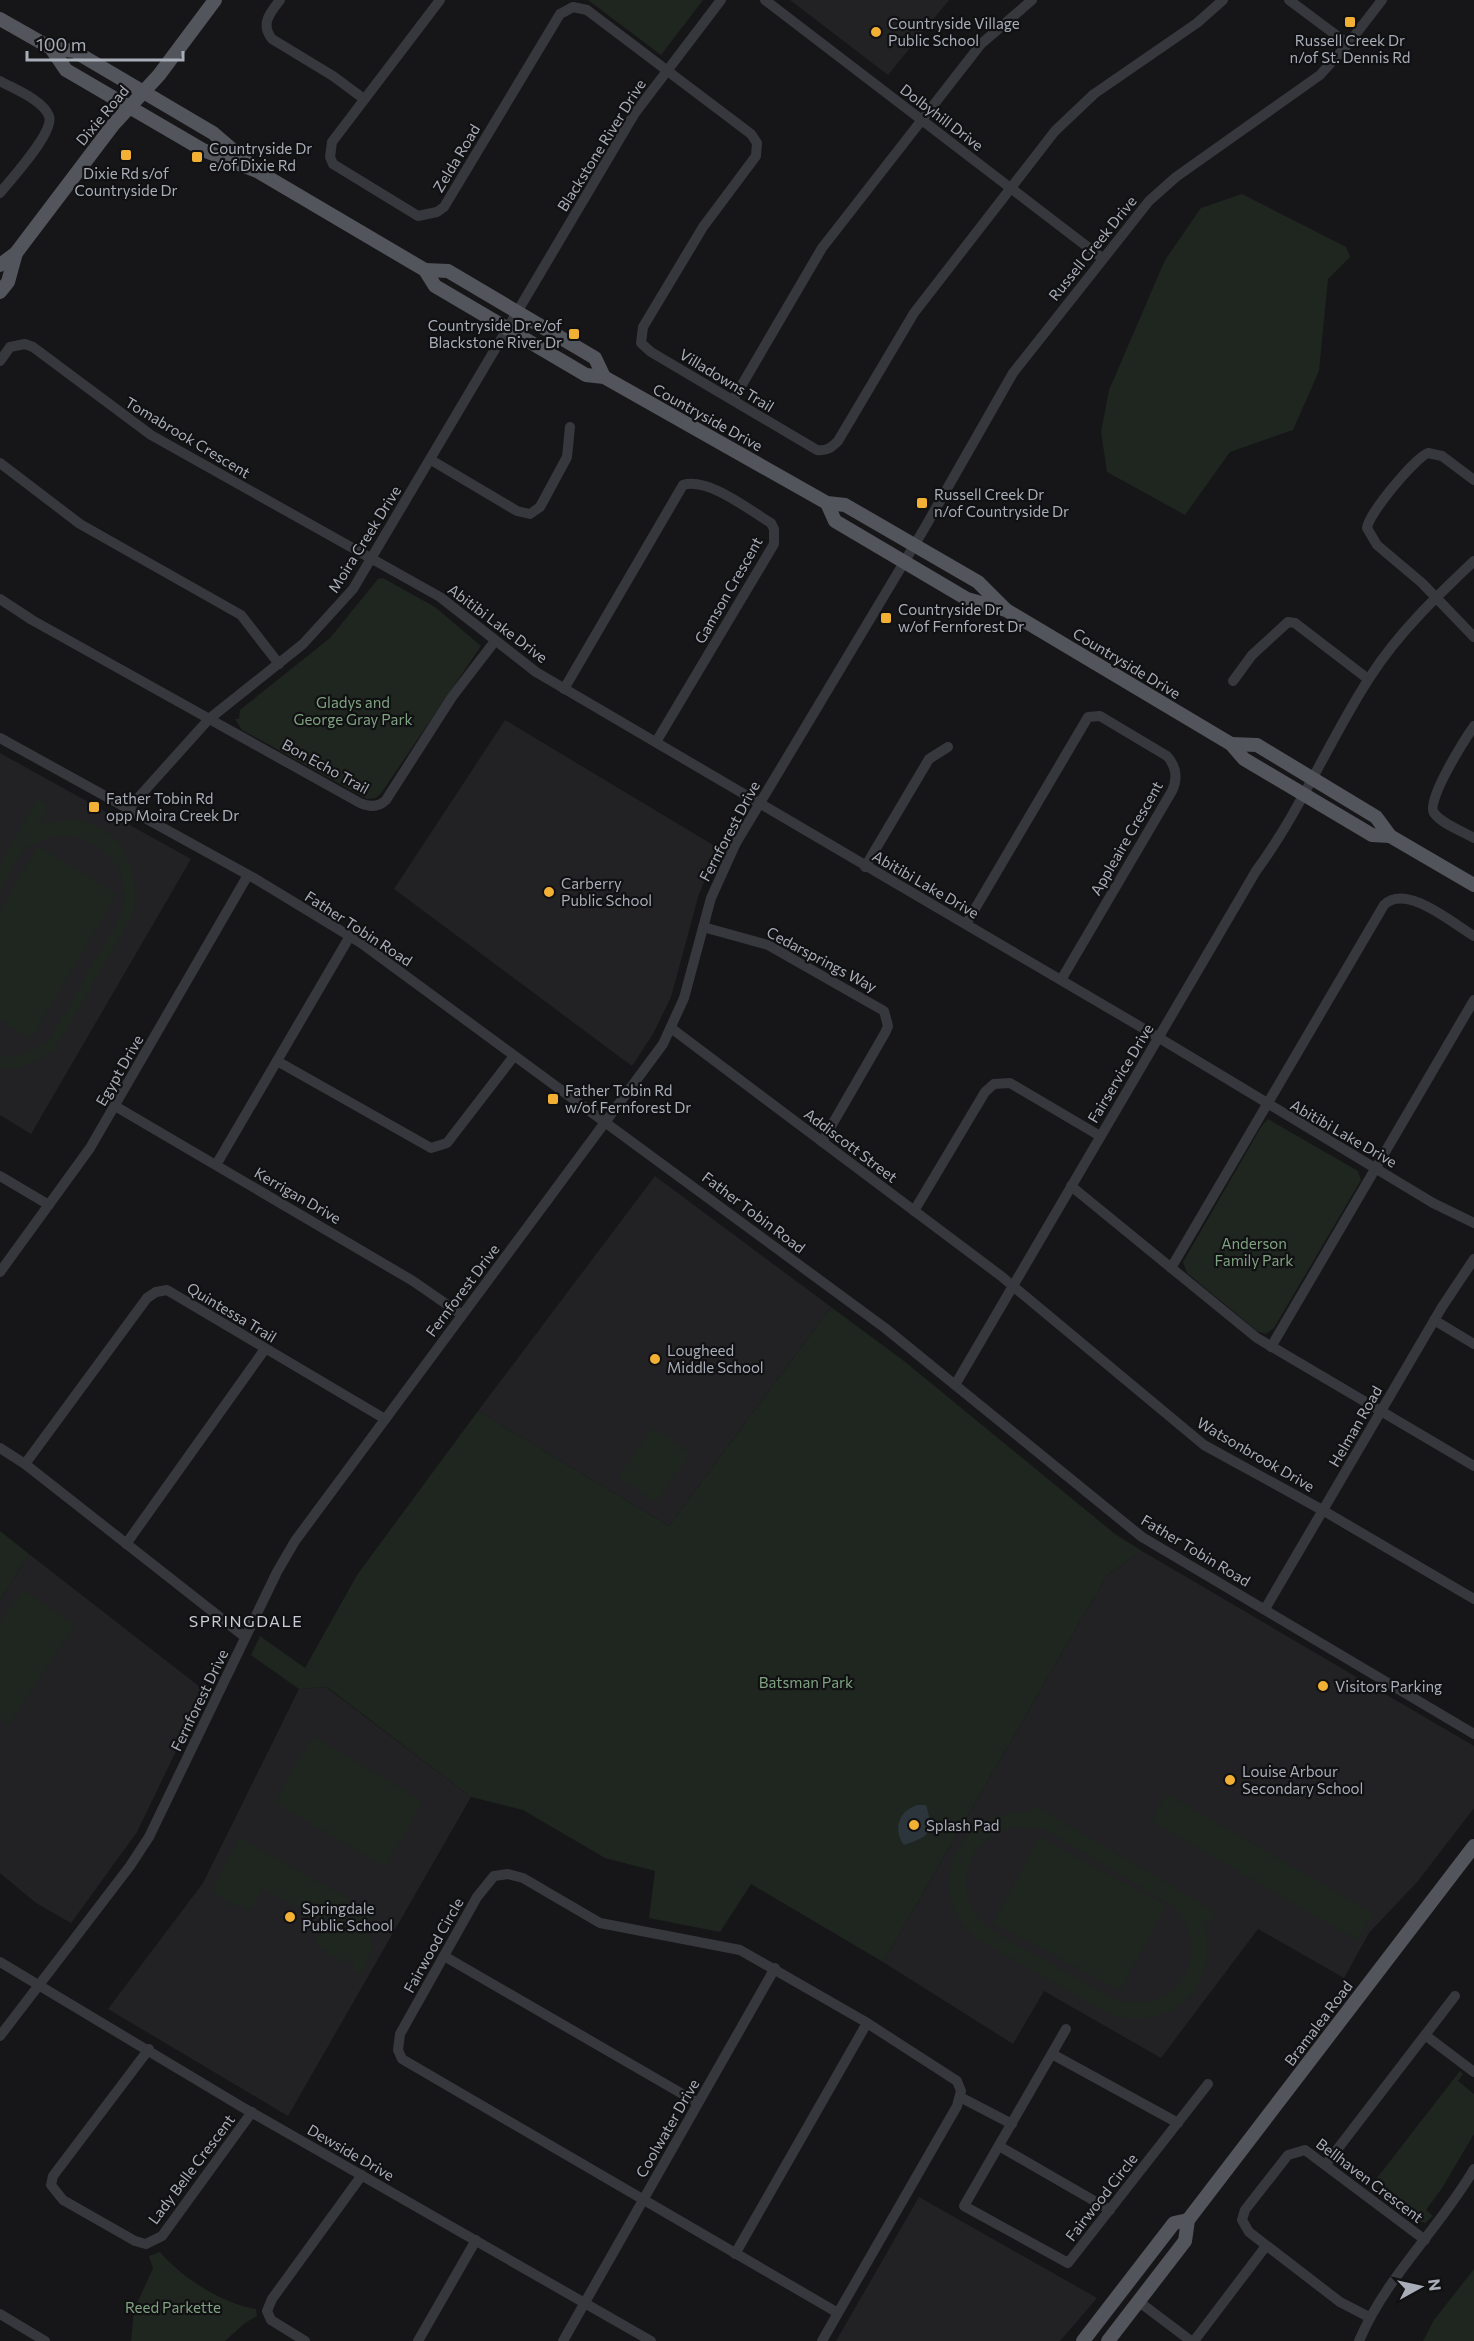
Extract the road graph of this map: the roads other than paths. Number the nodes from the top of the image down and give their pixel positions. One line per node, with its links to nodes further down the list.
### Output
1 (215, 0): 15 (main road, Dixie Road)
2 (280, 0): 16 (street)
3 (440, 0): 16 (street, Zelda Road)
4 (721, 0): 13 (street, Blackstone River Drive)
5 (765, 0): 18 (street, Dolbyhill Drive)
6 (1032, 0): 18 (street)
7 (1223, 0): 20 (street)
8 (1289, 0): 11 (street)
9 (1382, 0): 11 (street, Russell Creek Drive)
10 (0, 19): 12 (main road, Countryside Drive)
11 (1348, 44): 23 (street, Russell Creek Drive)
12 (51, 48): 15 (main road, Countryside Drive); 17 (main road, Countryside Drive)
13 (667, 70): 16 (street, Zelda Road); 27 (street, Blackstone River Drive); 31 (street, Villadowns Trail)
14 (0, 81): 21 (street)
15 (143, 92): 17 (main road, Dixie Road); 19 (main road, Countryside Drive)
16 (364, 99)
17 (130, 107): 19 (main road, Countryside Drive); 22 (main road, Dixie Road)
18 (921, 120): 20 (street, Dolbyhill Drive); 31 (street)
19 (257, 171): 25 (main road, Countryside Drive)
20 (1010, 188): 23 (street, Dolbyhill Drive); 31 (street, Villadowns Trail)
21 (0, 193)
22 (16, 253): 24 (main road, Dixie Road); 26 (main road, Dixie Road)
23 (1102, 258): 37 (street, Russell Creek Drive)
24 (0, 265)
25 (426, 270): 27 (main road, Countryside Drive); 28 (main road, Countryside Drive)
26 (0, 292)
27 (518, 312): 28 (street, Blackstone River Drive); 30 (main road, Countryside Drive)
28 (508, 329): 30 (main road, Countryside Drive); 33 (street, Moira Creek Drive)
29 (0, 361): 38 (street, Tomabrook Crescent)
30 (604, 377): 36 (main road, Countryside Drive)
31 (733, 400)
32 (570, 427): 33 (street)
33 (431, 460): 38 (street, Moira Creek Drive)
34 (0, 463): 46 (street)
35 (1474, 480): 41 (street)
36 (827, 503): 37 (main road, Countryside Drive); 40 (main road, Countryside Drive)
37 (914, 545): 40 (street, Fernforest Drive); 43 (main road, Countryside Drive)
38 (372, 559): 45 (street, Abitibi Lake Drive); 46 (street, Moira Creek Drive)
39 (1474, 561): 41 (street, Fairservice Drive)
40 (904, 562): 43 (main road, Countryside Drive); 58 (street, Fernforest Drive)
41 (1436, 597): 44 (street); 47 (street, Fairservice Drive)
42 (0, 599): 50 (street)
43 (1006, 610): 54 (main road, Countryside Drive)
44 (1474, 637)
45 (495, 641): 49 (street, Abitibi Lake Drive); 50 (street, Bon Echo Trail)
46 (279, 664): 50 (street, Moira Creek Drive)
47 (1368, 679): 48 (street); 56 (street, Fairservice Drive)
48 (1233, 681)
49 (564, 689): 53 (street, Abitibi Lake Drive); 53 (street, Gamson Crescent)
50 (209, 718): 59 (street, Moira Creek Drive)
51 (1474, 726): 61 (street)
52 (0, 738): 59 (street, Father Tobin Road)
53 (656, 742): 58 (street, Abitibi Lake Drive)
54 (1231, 744): 56 (main road, Countryside Drive); 57 (main road, Countryside Drive)
55 (948, 747): 62 (street)
56 (1314, 779): 57 (street, Fairservice Drive); 60 (main road, Countryside Drive)
57 (1304, 795): 60 (main road, Countryside Drive); 72 (street, Fairservice Drive)
58 (759, 803): 62 (street, Abitibi Lake Drive); 66 (street, Fernforest Drive)
59 (129, 808): 63 (street, Father Tobin Road)
60 (1390, 836): 64 (main road, Countryside Drive)
61 (1474, 838)
62 (865, 867): 65 (street, Abitibi Lake Drive)
63 (248, 875): 67 (street, Father Tobin Road); 76 (street, Egypt Drive)
64 (1474, 885)
65 (966, 924): 69 (street, Abitibi Lake Drive); 69 (street, Appleaire Crescent)
66 (703, 927): 71 (street, Fernforest Drive); 79 (street, Cedarsprings Way)
67 (350, 936): 73 (street, Father Tobin Road); 74 (street)
68 (1474, 936): 75 (street)
69 (1061, 980): 72 (street, Abitibi Lake Drive)
70 (1474, 1000): 81 (street)
71 (671, 1028): 77 (street, Fernforest Drive); 79 (street, Addiscott Street)
72 (1159, 1037): 75 (street, Abitibi Lake Drive); 78 (street, Fairservice Drive)
73 (514, 1056): 74 (street); 77 (street, Father Tobin Road)
74 (277, 1061): 80 (street)
75 (1267, 1105): 81 (street, Abitibi Lake Drive); 88 (street)
76 (115, 1106): 80 (street, Kerrigan Drive); 84 (street, Egypt Drive)
77 (606, 1122): 91 (street, Fernforest Drive); 96 (street, Father Tobin Road)
78 (1100, 1136): 83 (street, Fairservice Drive); 85 (street)
79 (822, 1142): 85 (street, Addiscott Street)
80 (216, 1165): 91 (street, Kerrigan Drive)
81 (1375, 1168): 86 (street, Abitibi Lake Drive); 94 (street)
82 (0, 1176): 84 (street)
83 (1071, 1186): 88 (street); 90 (street, Fairservice Drive)
84 (49, 1205): 89 (street, Egypt Drive)
85 (914, 1212): 90 (street, Addiscott Street)
86 (1474, 1223)
87 (1474, 1259): 92 (street, Helman Road)
88 (1171, 1268): 94 (street)
89 (0, 1272)
90 (1013, 1286): 96 (street, Fairservice Drive); 102 (street, Watsonbrook Drive)
91 (462, 1315): 98 (street, Fernforest Drive)
92 (1434, 1320): 93 (street); 97 (street, Helman Road)
93 (1474, 1344)
94 (1271, 1347): 97 (street)
95 (265, 1349): 98 (street, Quintessa Trail); 100 (street, Quintessa Trail); 103 (street)
96 (955, 1385): 105 (street, Father Tobin Road)
97 (1381, 1411): 101 (street); 102 (street, Helman Road)
98 (385, 1419): 106 (street, Fernforest Drive)
99 (0, 1448): 100 (street)
100 (25, 1464): 103 (street)
101 (1474, 1466)
102 (1324, 1511): 104 (street, Watsonbrook Drive); 105 (street, Helman Road)
103 (126, 1544): 106 (street)
104 (1474, 1599)
105 (1265, 1609): 107 (street, Father Tobin Road)
106 (246, 1637): 112 (street, Fernforest Drive)
107 (1474, 1734)
108 (1474, 1845): 133 (main road, Bramalea Road)
109 (444, 1956): 111 (street, Fairwood Circle); 123 (street); 131 (street, Fairwood Circle)
110 (0, 1962): 112 (street, Dewside Drive)
111 (775, 1968): 114 (street, Fairwood Circle); 123 (street, Coolwater Drive)
112 (39, 1984): 117 (street, Fernforest Drive); 118 (street, Dewside Drive)
113 (1455, 1996): 116 (street)
114 (867, 2023): 122 (street, Fairwood Circle); 137 (street)
115 (1066, 2029): 119 (street, Fairwood Circle)
116 (1425, 2035): 120 (street); 128 (street)
117 (0, 2036)
118 (149, 2049): 124 (street, Dewside Drive); 124 (street, Lady Belle Crescent)
119 (1052, 2054): 125 (street); 126 (street, Fairwood Circle)
120 (1474, 2072)
121 (1208, 2084): 125 (street, Fairwood Circle)
122 (960, 2097): 126 (street); 140 (street)
123 (698, 2103): 131 (street, Coolwater Drive)
124 (252, 2112): 130 (street, Dewside Drive)
125 (1178, 2123): 132 (street, Fairwood Circle)
126 (1012, 2124): 127 (street, Fairwood Circle)
127 (999, 2146): 132 (street); 132 (street, Fairwood Circle)
128 (1326, 2164): 135 (street, Bellhaven Crescent); 136 (street, Bellhaven Crescent)
129 (1474, 2169): 135 (street)
130 (362, 2175): 134 (street, Dewside Drive); 144 (street)
131 (643, 2198): 137 (street, Fairwood Circle); 139 (street, Coolwater Drive)
132 (1110, 2210)
133 (1188, 2220): 138 (main road, Bramalea Road); 149 (main road, Bramalea Road)
134 (477, 2240): 139 (street, Dewside Drive); 145 (street)
135 (1425, 2240): 142 (street)
136 (1266, 2247): 142 (street, Bellhaven Crescent); 151 (street)
137 (735, 2254): 140 (street, Fairwood Circle)
138 (1138, 2301): 150 (main road, Bramalea Road); 151 (street)
139 (585, 2303): 146 (street, Coolwater Drive); 147 (street, Dewside Drive)
140 (838, 2313): 148 (street)
141 (0, 2314): 143 (street)
142 (1369, 2317): 152 (street)
143 (45, 2341)
144 (305, 2341)
145 (418, 2341)
146 (563, 2341)
147 (651, 2341)
148 (822, 2341)
149 (1083, 2341)
150 (1108, 2341)
151 (1192, 2341)
152 (1359, 2341)

